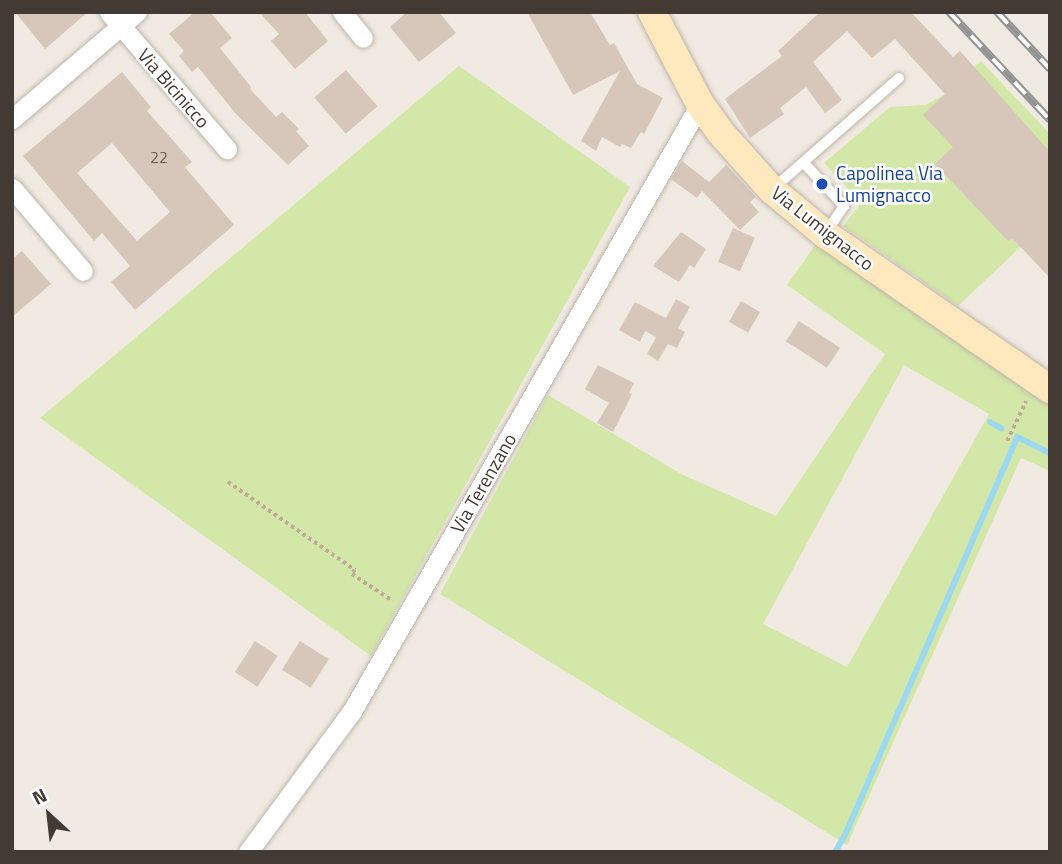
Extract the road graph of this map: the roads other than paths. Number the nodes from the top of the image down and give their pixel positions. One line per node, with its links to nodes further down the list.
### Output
1 (137, 12): 4 (street)
2 (342, 12): 5 (street)
3 (652, 12): 7 (main road, Via Lumignacco)
4 (115, 19): 8 (street); 9 (street, Via Bicinicco)
5 (363, 38)
6 (900, 78): 10 (lane)
7 (700, 104): 12 (main road, Via Lumignacco); 16 (street, Via Terenzano)
8 (12, 119)
9 (227, 149)
10 (804, 163): 12 (lane); 13 (lane)
11 (12, 188): 14 (street)
12 (772, 190): 13 (main road, Via Lumignacco)
13 (825, 234): 15 (main road, Via Lumignacco)
14 (83, 271)
15 (1043, 385)
16 (248, 852)

